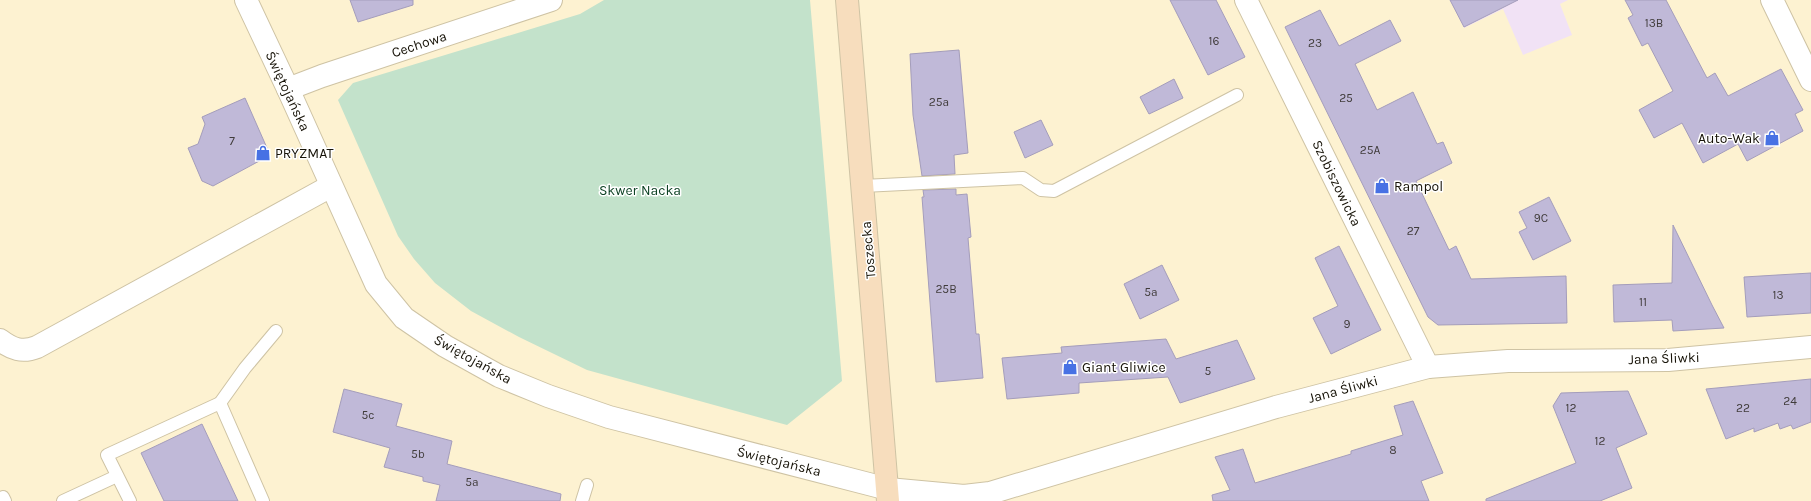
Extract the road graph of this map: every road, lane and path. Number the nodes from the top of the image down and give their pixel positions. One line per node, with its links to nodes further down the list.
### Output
1 (246, 0): 7 (street, Świętojańska)
2 (551, 0): 7 (street, Cechowa)
3 (847, 0): 10 (main road, Toszecka)
4 (1246, 0): 14 (street, Szobiszowicka)
5 (1772, 0): 6 (street)
6 (1811, 80)
7 (288, 89): 9 (street, Świętojańska)
8 (1237, 95): 10 (lane)
9 (331, 186): 12 (street); 18 (street, Świętojańska)
10 (863, 186): 18 (main road, Toszecka)
11 (276, 331): 15 (lane)
12 (0, 340)
13 (1811, 348): 14 (street, Jana Śliwki)
14 (1428, 367): 19 (street, Jana Śliwki)
15 (220, 403): 16 (lane); 22 (lane)
16 (117, 476): 20 (lane); 21 (lane)
17 (587, 485): 23 (lane)
18 (888, 495): 19 (street, Jana Śliwki)
19 (991, 497)
20 (63, 501)
21 (130, 501)
22 (263, 501)
23 (582, 501)

